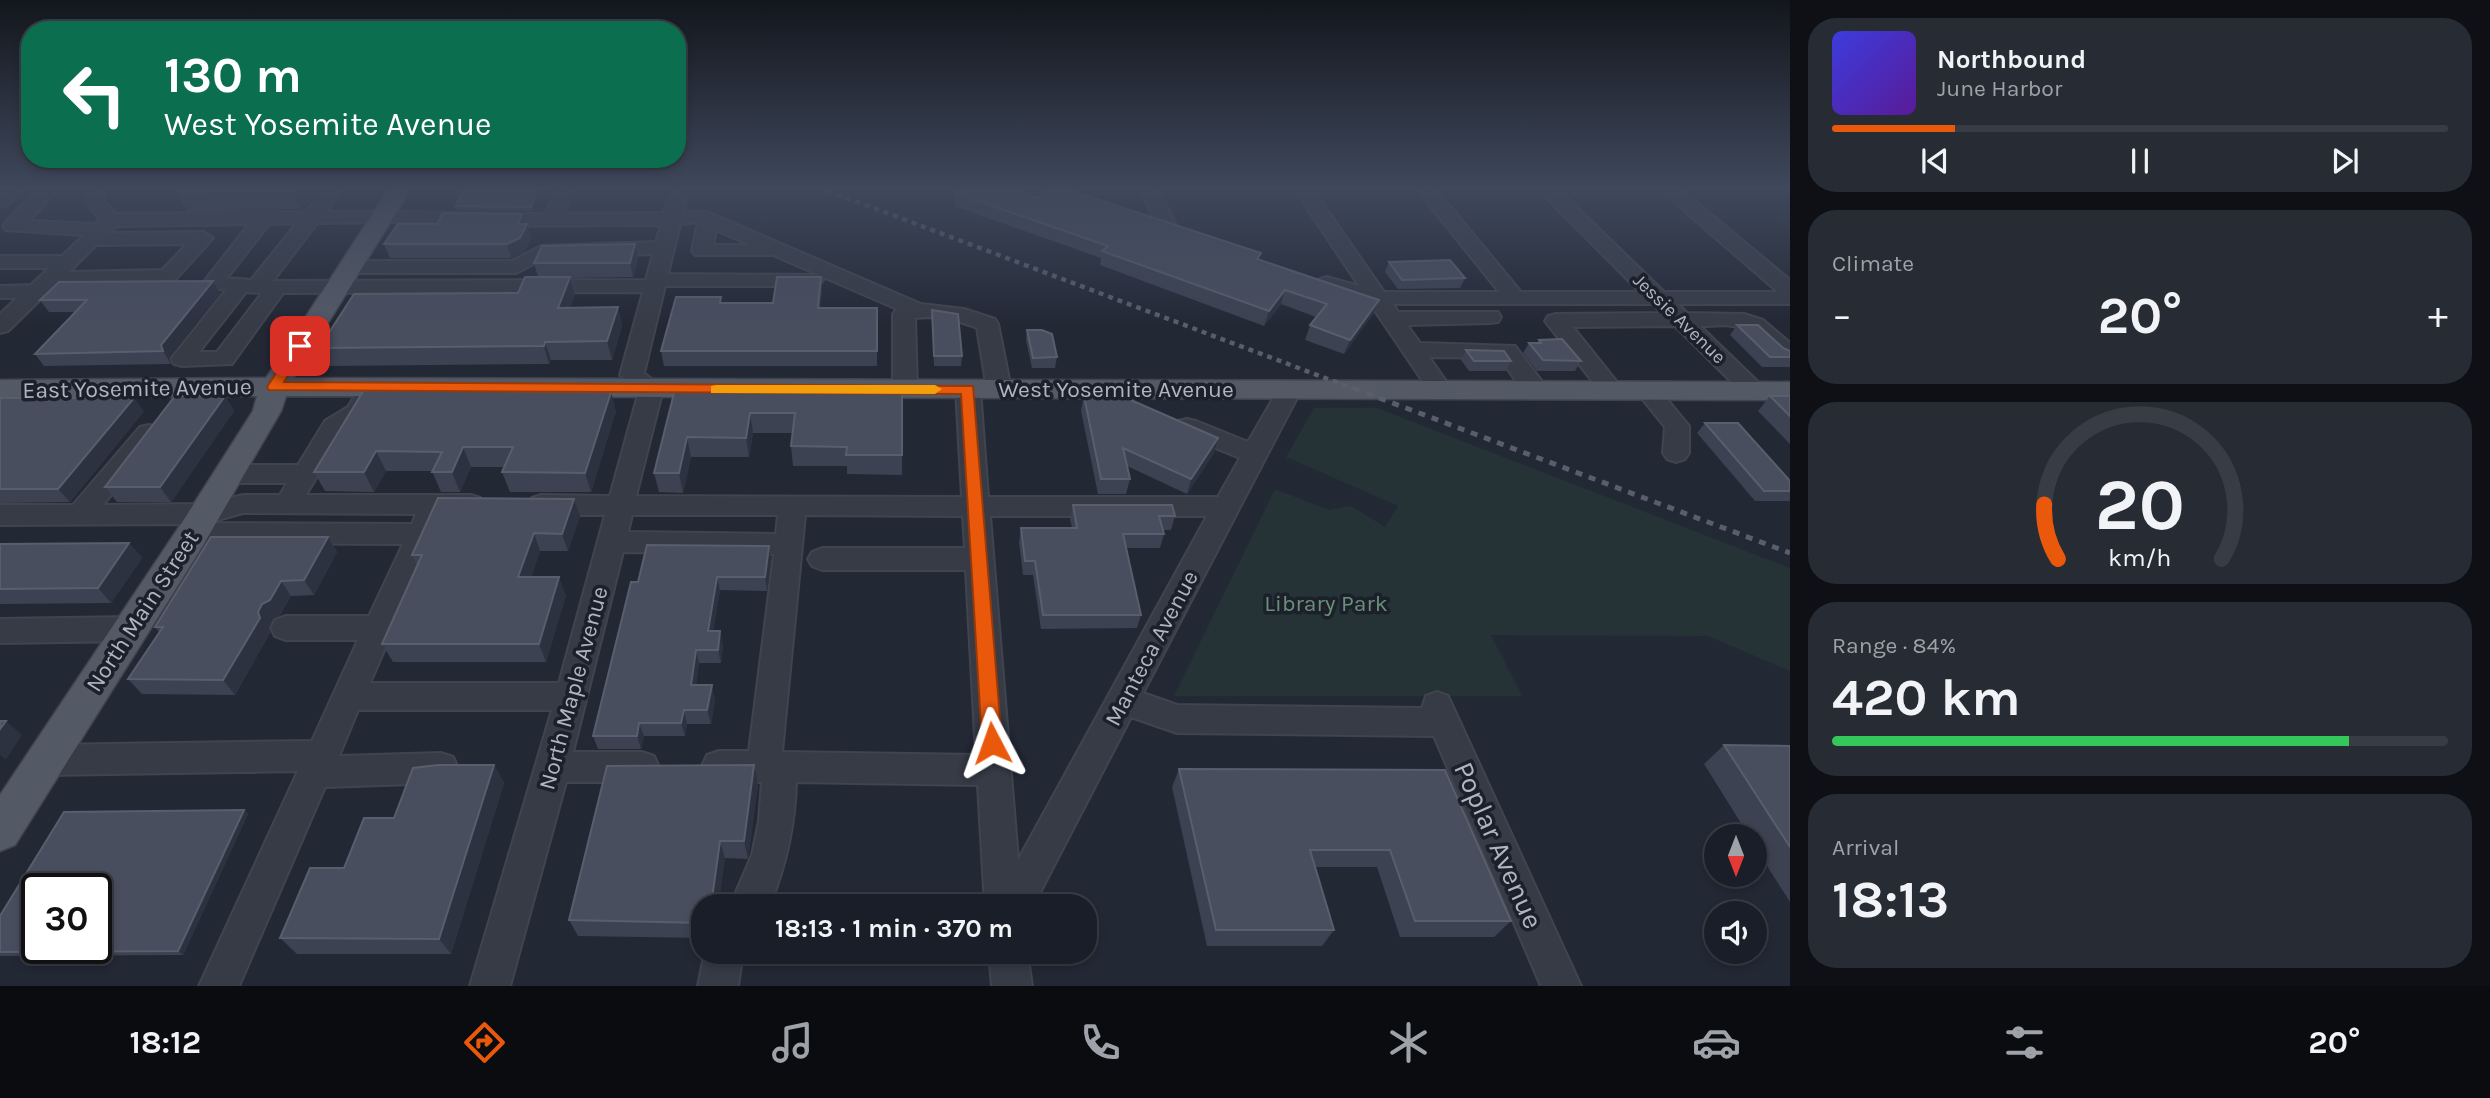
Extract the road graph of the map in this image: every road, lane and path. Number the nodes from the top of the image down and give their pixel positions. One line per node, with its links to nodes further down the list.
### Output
1 (98, 233): 18 (street)
2 (135, 233): 22 (street)
3 (252, 233): 23 (street)
4 (300, 233): 23 (street)
5 (372, 233): 20 (main road, North Main Street)
6 (669, 233): 15 (street)
7 (705, 233): 16 (street)
8 (738, 233): 16 (street)
9 (1181, 233): 14 (street)
10 (1334, 233): 26 (street)
11 (1462, 233): 27 (street)
12 (1592, 233): 28 (street, Jessie Avenue)
13 (1715, 233): 29 (street)
14 (1192, 237)
15 (665, 248): 20 (street); 24 (street)
16 (779, 251): 21 (street)
17 (0, 262): 18 (street)
18 (68, 262): 22 (street)
19 (1305, 275): 26 (street)
20 (345, 276): 23 (street); 24 (street); 38 (main road, North Main Street)
21 (846, 280): 24 (street); 31 (street)
22 (44, 285): 25 (street); 35 (street)
23 (258, 287)
24 (654, 290): 30 (street); 42 (street)
25 (0, 292)
26 (1379, 298): 27 (street); 33 (street)
27 (1515, 298): 28 (street)
28 (1659, 298): 29 (street); 34 (street, Jessie Avenue)
29 (1786, 299)
30 (378, 304)
31 (916, 310): 43 (street); 45 (street)
32 (1490, 317): 33 (street)
33 (1392, 318): 36 (street)
34 (1681, 319): 37 (street); 49 (street); 51 (street, Jessie Avenue)
35 (0, 326)
36 (1413, 350): 47 (street); 48 (street)
37 (1790, 355)
38 (274, 387): 39 (main road, West Yosemite Avenue); 53 (main road, East Yosemite Avenue); 56 (main road, North Main Street)
39 (371, 387): 42 (main road, West Yosemite Avenue); 57 (street)
40 (1091, 388): 45 (main road, West Yosemite Avenue); 46 (main road, West Yosemite Avenue); 55 (street)
41 (0, 389): 53 (main road, East Yosemite Avenue)
42 (651, 389): 43 (main road, West Yosemite Avenue); 60 (street, North Maple Avenue)
43 (905, 389): 44 (main road, West Yosemite Avenue)
44 (968, 389): 45 (main road, West Yosemite Avenue); 61 (street)
45 (999, 389)
46 (1289, 390): 47 (main road, West Yosemite Avenue); 55 (street, Manteca Avenue)
47 (1440, 390): 48 (main road, West Yosemite Avenue)
48 (1537, 391): 49 (main road, West Yosemite Avenue)
49 (1612, 391): 50 (main road, West Yosemite Avenue)
50 (1648, 391): 51 (main road, West Yosemite Avenue); 54 (street)
51 (1754, 391): 52 (main road, West Yosemite Avenue)
52 (1790, 391)
53 (172, 405): 64 (street)
54 (1676, 453)
55 (1254, 454): 62 (street, Manteca Avenue)
56 (229, 474): 57 (street); 66 (main road, North Main Street)
57 (305, 474): 58 (street)
58 (288, 503): 65 (street); 66 (street)
59 (793, 505): 60 (street); 61 (street); 68 (street)
60 (620, 506): 65 (street); 67 (street, North Maple Avenue)
61 (976, 507): 62 (street); 70 (street)
62 (1226, 507): 77 (street, Manteca Avenue)
63 (0, 515): 64 (street)
64 (80, 515): 66 (street)
65 (427, 519): 66 (street); 72 (street)
66 (199, 524): 73 (main road, North Main Street)
67 (611, 542): 68 (street); 76 (street, North Maple Avenue)
68 (790, 544): 81 (street)
69 (822, 559): 70 (street)
70 (979, 559): 84 (street)
71 (286, 628): 72 (street)
72 (379, 628): 75 (street)
73 (130, 629): 74 (street); 79 (main road, North Main Street)
74 (0, 631)
75 (348, 696): 76 (street); 80 (street)
76 (571, 696): 82 (street, North Maple Avenue)
77 (1123, 700): 78 (street); 88 (street, Manteca Avenue)
78 (1440, 713): 95 (street, Poplar Avenue)
79 (45, 760): 80 (street); 85 (main road, North Main Street)
80 (318, 764): 83 (street); 91 (street)
81 (772, 766): 82 (street); 84 (street); 86 (street)
82 (553, 767): 92 (street, North Maple Avenue)
83 (441, 768)
84 (993, 770): 87 (street)
85 (3, 822)
86 (755, 894)
87 (1002, 894)
88 (1019, 894)
89 (722, 964): 93 (street)
90 (1009, 964): 94 (street)
91 (219, 986)
92 (490, 986)
93 (718, 986)
94 (1012, 986)
95 (1562, 986)

